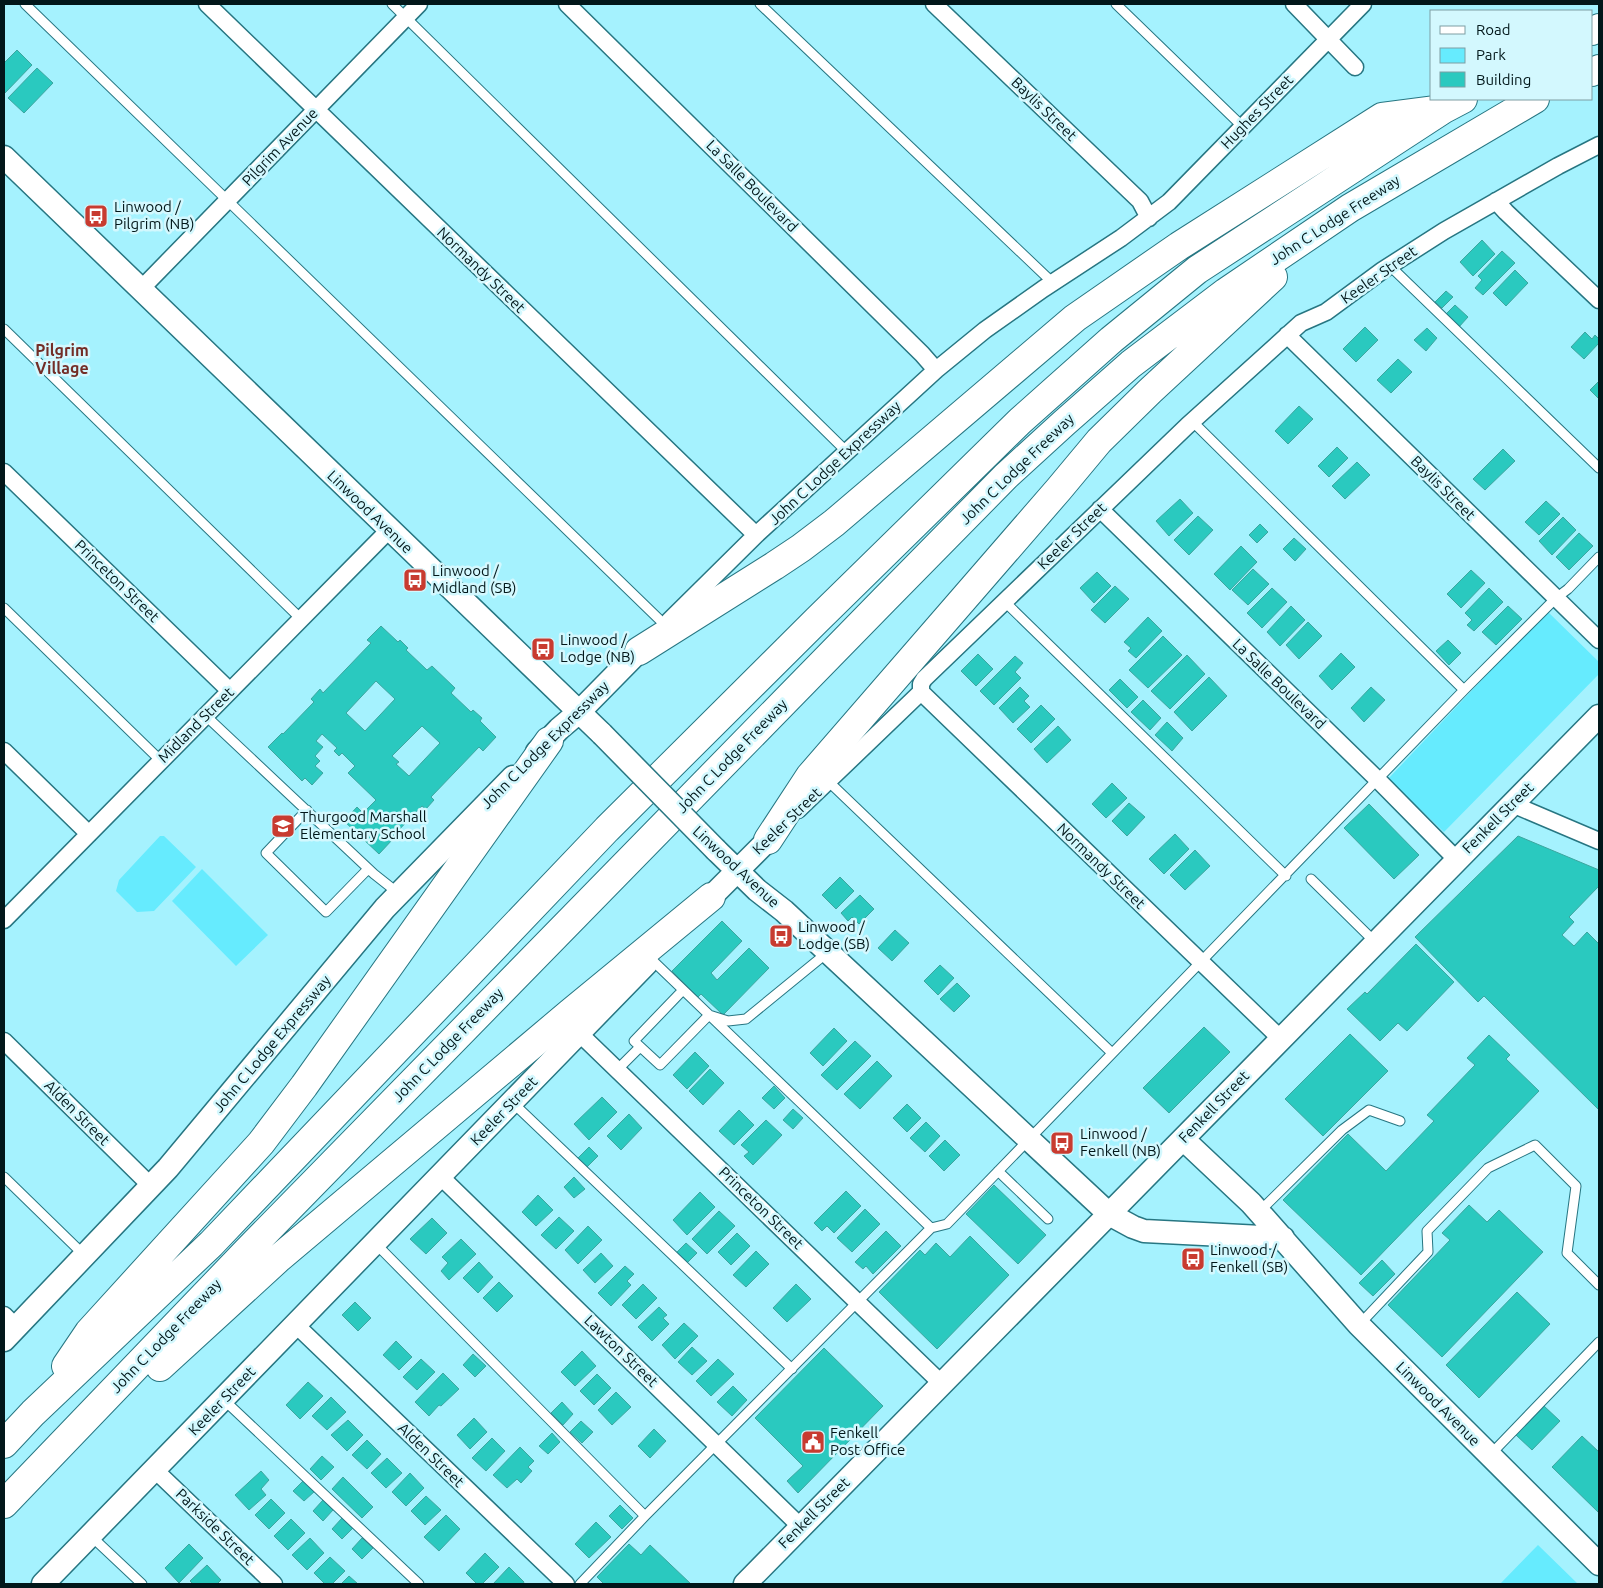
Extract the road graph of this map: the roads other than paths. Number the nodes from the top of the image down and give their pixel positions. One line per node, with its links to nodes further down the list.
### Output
1 (25, 4): 20 (lane)
2 (207, 4): 16 (street, Normandy Street)
3 (392, 4): 11 (lane)
4 (419, 4): 11 (street, Pilgrim Avenue)
5 (567, 4): 30 (street, La Salle Boulevard)
6 (760, 4): 25 (lane)
7 (934, 4): 23 (street, Baylis Street)
8 (1116, 4): 17 (lane)
9 (1294, 4): 12 (street)
10 (1363, 4): 12 (street, Hughes Street)
11 (406, 17): 16 (street, Pilgrim Avenue); 32 (lane)
12 (1329, 38): 13 (street); 17 (street, Hughes Street)
13 (1355, 67)
14 (1533, 100): 22 (highway, John C Lodge Freeway)
15 (1453, 104): 45 (highway); 106 (highway, John C Lodge Freeway)
16 (316, 110): 20 (street, Pilgrim Avenue); 37 (street, Normandy Street)
17 (1243, 127): 23 (street, Hughes Street)
18 (1599, 145): 21 (street, Keeler Street)
19 (4, 157): 26 (street, Linwood Avenue)
20 (228, 200): 26 (street, Pilgrim Avenue); 43 (lane)
21 (1496, 201): 24 (street, Keeler Street); 27 (street)
22 (1350, 208): 60 (highway); 107 (highway, John C Lodge Freeway)
23 (1149, 218): 25 (street, John C Lodge Expressway)
24 (1390, 266): 29 (street, Keeler Street); 33 (lane)
25 (1053, 283): 30 (street, John C Lodge Expressway)
26 (140, 290): 36 (street, Linwood Avenue)
27 (1599, 300)
28 (4, 329): 42 (lane)
29 (1287, 335): 31 (street, Keeler Street); 39 (street, Baylis Street)
30 (936, 370): 32 (street, John C Lodge Expressway)
31 (1192, 421): 35 (street, Keeler Street); 46 (lane)
32 (846, 452): 37 (street, John C Lodge Expressway)
33 (1599, 468)
34 (4, 472): 47 (street, Princeton Street)
35 (1100, 509): 40 (street, Keeler Street); 55 (street, La Salle Boulevard)
36 (389, 530): 42 (street, Midland Street); 49 (street, Linwood Avenue)
37 (756, 535): 43 (street, John C Lodge Expressway)
38 (1599, 557): 39 (lane)
39 (1556, 598): 44 (street, Baylis Street); 46 (lane)
40 (1004, 601): 48 (street, Keeler Street); 65 (lane)
41 (4, 608): 54 (lane)
42 (301, 619): 47 (street, Midland Street)
43 (665, 625): 45 (street, John C Lodge Expressway)
44 (1599, 640)
45 (639, 651): 49 (street, John C Lodge Expressway)
46 (1464, 690): 55 (lane)
47 (230, 691): 50 (street, Midland Street)
48 (921, 692): 56 (street, Keeler Street); 73 (street, Normandy Street)
49 (579, 712): 52 (street, John C Lodge Expressway); 64 (street, Linwood Avenue, bridge)
50 (206, 716): 54 (street, Midland Street); 58 (lane)
51 (1599, 716): 57 (street, Fenkell Street)
52 (549, 741): 67 (street, John C Lodge Expressway); 106 (highway)
53 (4, 751): 59 (street)
54 (161, 761): 59 (street, Midland Street)
55 (1378, 781): 62 (street, La Salle Boulevard); 65 (lane)
56 (828, 782): 60 (street, Keeler Street); 80 (lane)
57 (1512, 804): 61 (street); 62 (street, Fenkell Street)
58 (307, 810): 63 (lane); 63 (lane)
59 (89, 834): 69 (street, Midland Street)
60 (768, 840): 64 (street, Keeler Street)
61 (1599, 841)
62 (1457, 860): 70 (street, Fenkell Street)
63 (368, 869): 67 (lane)
64 (737, 871): 68 (street, Keeler Street); 71 (street, Linwood Avenue)
65 (1286, 876): 73 (lane)
66 (1312, 878): 70 (lane)
67 (398, 894): 89 (street, John C Lodge Expressway)
68 (711, 897): 72 (street, Keeler Street); 107 (highway)
69 (4, 920)
70 (1376, 943): 77 (street, Fenkell Street)
71 (828, 952): 75 (lane); 84 (street, Linwood Avenue)
72 (651, 959): 74 (lane); 76 (street, Keeler Street)
73 (1201, 963): 77 (street, Normandy Street); 80 (lane)
74 (683, 990): 75 (lane); 79 (lane)
75 (709, 1016): 79 (lane); 93 (lane)
76 (579, 1033): 81 (street, Princeton Street); 82 (street, Keeler Street)
77 (1281, 1039): 85 (street, Fenkell Street)
78 (4, 1040): 89 (street, Alden Street)
79 (640, 1047): 81 (lane)
80 (1112, 1053): 84 (lane)
81 (617, 1070): 98 (street, Princeton Street)
82 (512, 1102): 87 (street, Keeler Street); 103 (lane)
83 (1400, 1121): 90 (lane)
84 (1029, 1139): 86 (lane); 91 (street, Linwood Avenue)
85 (1183, 1139): 90 (street, Linwood Avenue); 91 (street, Fenkell Street)
86 (998, 1171): 92 (lane); 93 (lane)
87 (440, 1176): 95 (street, Keeler Street); 109 (street, Lawton Street)
88 (4, 1177): 96 (lane)
89 (151, 1186): 96 (street, John C Lodge Expressway)
90 (1259, 1212): 94 (street, Linwood Avenue)
91 (1110, 1214): 94 (street, Linwood Avenue); 104 (street, Fenkell Street)
92 (1048, 1219)
93 (931, 1228): 98 (lane)
94 (1283, 1238): 100 (street, Linwood Avenue)
95 (375, 1243): 99 (street, Keeler Street); 113 (lane)
96 (85, 1256): 101 (street, John C Lodge Expressway)
97 (1599, 1285): 100 (lane)
98 (858, 1302): 103 (lane); 104 (street, Princeton Street)
99 (296, 1325): 105 (street, Keeler Street); 121 (street, Alden Street)
100 (1359, 1325): 110 (street, Linwood Avenue)
101 (8, 1328)
102 (1599, 1342): 110 (lane)
103 (792, 1369): 109 (lane)
104 (942, 1384): 114 (street, Fenkell Street)
105 (223, 1399): 111 (street, Keeler Street); 120 (lane)
106 (33, 1413): 108 (highway, John C Lodge Freeway)
107 (69, 1438): 112 (highway, John C Lodge Freeway)
108 (4, 1444)
109 (717, 1445): 113 (lane); 114 (street, Lawton Street)
110 (1490, 1455): 116 (street, Linwood Avenue)
111 (155, 1470): 115 (street, Keeler Street); 119 (street, Parkside Street)
112 (4, 1504)
113 (646, 1516): 122 (lane)
114 (801, 1527): 123 (street, Fenkell Street)
115 (91, 1536): 117 (street, Keeler Street); 118 (lane)
116 (1598, 1562)
117 (43, 1584)
118 (142, 1584)
119 (274, 1584)
120 (418, 1584)
121 (566, 1584)
122 (580, 1584)
123 (745, 1584)

